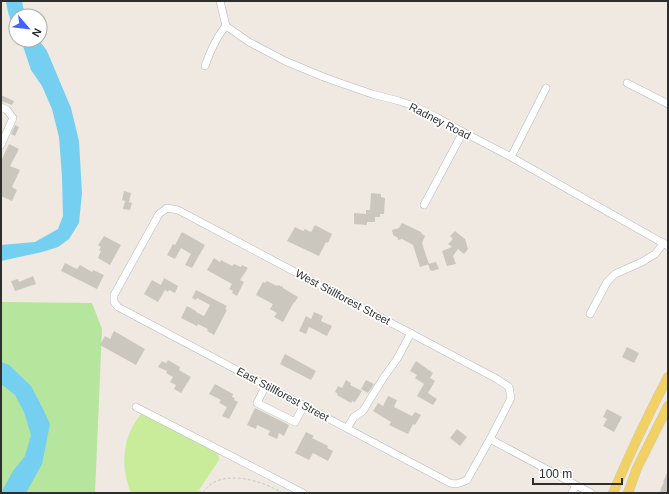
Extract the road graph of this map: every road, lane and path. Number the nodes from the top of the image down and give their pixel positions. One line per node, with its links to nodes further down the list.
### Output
1 (220, 1): 2 (street)
2 (226, 26): 3 (street); 8 (street, Radney Road)
3 (205, 66)
4 (628, 83): 6 (street)
5 (546, 88): 10 (street)
6 (668, 104)
7 (1, 107): 9 (street)
8 (463, 132): 10 (street, Radney Road); 11 (street)
9 (1, 144)
10 (511, 157): 12 (street, Radney Road)
11 (424, 206)
12 (666, 244): 14 (street)
13 (141, 247): 15 (street, West Stillforest Street); 17 (street, East Stillforest Street)
14 (590, 314)
15 (411, 333): 21 (street); 22 (street, West Stillforest Street)
16 (668, 377): 30 (main road)
17 (266, 386): 18 (street, East Stillforest Street); 18 (street)
18 (304, 405): 21 (street, East Stillforest Street)
19 (668, 406): 31 (main road)
20 (136, 407): 27 (street)
21 (347, 428): 22 (street, East Stillforest Street)
22 (490, 439): 23 (street)
23 (576, 485): 28 (street); 29 (street)
24 (199, 491): 25 (path)
25 (203, 493): 26 (path)
26 (282, 493)
27 (303, 493)
28 (572, 493)
29 (591, 493)
30 (613, 493)
31 (628, 493)

